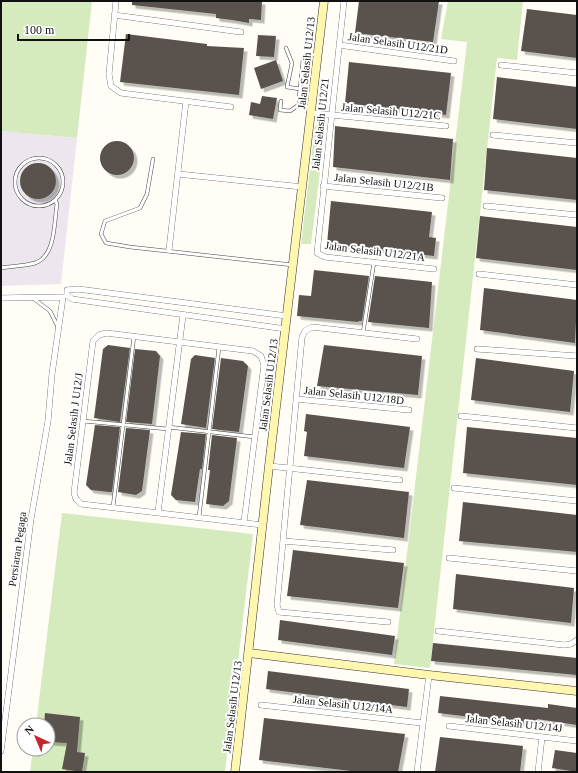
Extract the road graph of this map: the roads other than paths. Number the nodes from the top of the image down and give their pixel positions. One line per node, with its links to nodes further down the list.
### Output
1 (116, 1): 4 (street)
2 (324, 1): 8 (street, Jalan Selasih U12/13)
3 (344, 1): 6 (street, Jalan Selasih U12/21)
4 (114, 15): 5 (street); 13 (street)
5 (241, 32)
6 (339, 45): 9 (street, Jalan Selasih U12/21D); 18 (street, Jalan Selasih U12/21)
7 (286, 48): 12 (lane)
8 (316, 54): 12 (lane); 17 (street, Jalan Selasih U12/13)
9 (454, 61)
10 (501, 65): 11 (street)
11 (577, 72)
12 (300, 89): 15 (lane)
13 (186, 101): 16 (street); 23 (street)
14 (281, 101): 15 (lane)
15 (300, 104): 17 (lane)
16 (231, 107)
17 (311, 111): 18 (street, Jalan Selasih U12/21C); 25 (street, Jalan Selasih U12/13)
18 (331, 116): 19 (street, Jalan Selasih U12/21C); 24 (street, Jalan Selasih U12/21)
19 (446, 126)
20 (493, 135): 21 (street)
21 (577, 143)
22 (153, 159): 30 (lane)
23 (178, 174): 25 (street); 30 (street)
24 (323, 186): 26 (street, Jalan Selasih U12/21B); 31 (street, Jalan Selasih U12/21)
25 (303, 187): 33 (street, Jalan Selasih U12/13)
26 (442, 198)
27 (55, 200): 27 (lane); 34 (lane)
28 (486, 206): 29 (street)
29 (577, 215)
30 (169, 250): 33 (lane)
31 (316, 250): 32 (street, Jalan Selasih U12/21A)
32 (374, 262): 35 (street, Jalan Selasih U12/21A); 44 (lane)
33 (293, 265): 41 (street, Jalan Selasih U12/13)
34 (1, 268)
35 (434, 268)
36 (479, 274): 37 (street)
37 (577, 285)
38 (1, 298): 39 (street)
39 (34, 299): 43 (lane); 43 (street, Persiaran Pegaga)
40 (182, 315): 41 (street); 42 (street); 47 (street)
41 (287, 316): 42 (street, Jalan Selasih U12/13)
42 (286, 329): 60 (street, Jalan Selasih U12/13)
43 (59, 331): 85 (street, Persiaran Pegaga)
44 (363, 333): 46 (street); 51 (street)
45 (134, 336): 47 (street); 54 (street, Jalan Selasih J U12/J); 55 (lane)
46 (417, 339)
47 (179, 342): 48 (street); 56 (street)
48 (219, 347): 58 (lane); 59 (street)
49 (477, 349): 50 (street)
50 (577, 356)
51 (296, 399): 52 (street, Jalan Selasih U12/18D); 61 (street)
52 (409, 410)
53 (462, 416): 57 (street)
54 (83, 421): 55 (lane); 65 (street, Jalan Selasih J U12/J)
55 (123, 425): 56 (lane); 65 (lane)
56 (168, 428): 58 (lane); 66 (street)
57 (577, 428)
58 (209, 432): 59 (lane); 67 (lane)
59 (255, 437): 68 (street)
60 (269, 466): 61 (street); 69 (street, Jalan Selasih U12/13)
61 (290, 469): 62 (street); 70 (street)
62 (400, 480)
63 (454, 488): 64 (street)
64 (577, 500)
65 (113, 507): 66 (street)
66 (158, 512): 67 (street)
67 (199, 517): 68 (street)
68 (244, 522): 69 (street)
69 (263, 525): 77 (street, Jalan Selasih U12/13)
70 (283, 541): 71 (street); 74 (street)
71 (394, 550)
72 (449, 558): 73 (street)
73 (577, 571)
74 (388, 622)
75 (438, 631): 76 (street)
76 (577, 640)
77 (249, 653): 78 (street); 86 (street, Jalan Selasih U12/13)
78 (429, 675): 79 (street); 81 (street)
79 (577, 690)
80 (261, 705): 81 (street, Jalan Selasih U12/14A)
81 (422, 723): 87 (street)
82 (449, 726): 83 (street, Jalan Selasih U12/14J)
83 (542, 737): 84 (street, Jalan Selasih U12/14J); 88 (street)
84 (577, 741)
85 (1, 751)
86 (236, 772)
87 (417, 772)
88 (538, 772)

